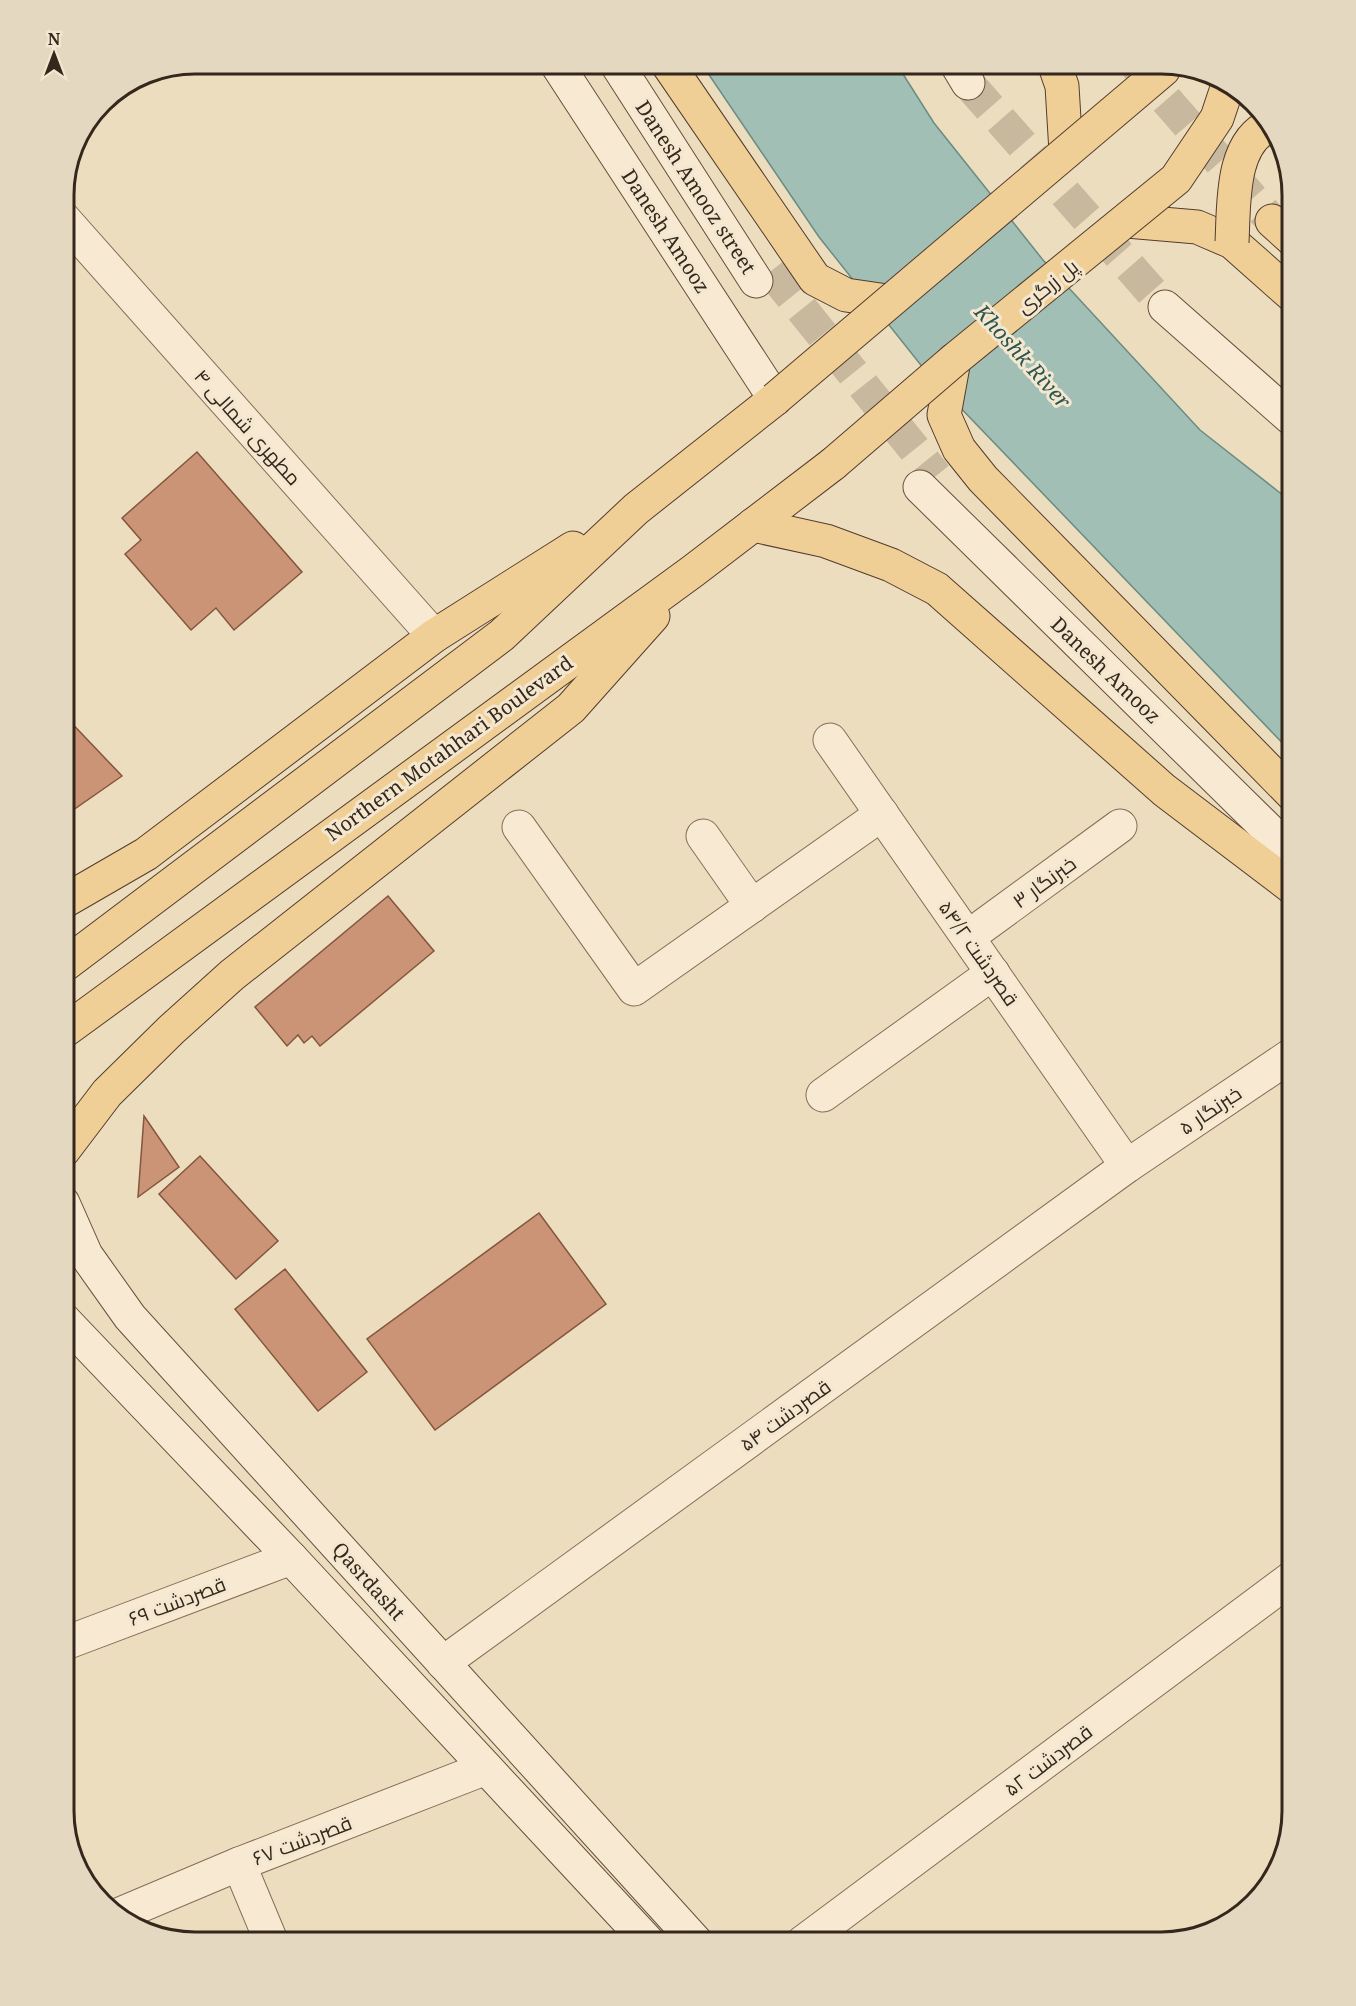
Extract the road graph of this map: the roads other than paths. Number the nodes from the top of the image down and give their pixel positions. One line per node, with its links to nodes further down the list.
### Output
1 (563, 74): 17 (street, Danesh Amooz)
2 (624, 74): 3 (street, Danesh Amooz street)
3 (646, 74)
4 (674, 74): 14 (main road)
5 (1058, 74): 9 (main road)
6 (1158, 74): 9 (main road, bridge)
7 (1226, 92): 10 (main road, پل زرگری, bridge)
8 (1263, 129): 12 (main road, bridge)
9 (1066, 152): 14 (main road, bridge)
10 (1127, 221): 12 (main road); 16 (main road, پل زرگری, bridge)
11 (74, 230): 23 (street, ۴ مطهری شمالی)
12 (1232, 242): 13 (main road)
13 (1282, 286)
14 (887, 301): 17 (main road, bridge)
15 (1165, 307): 18 (street)
16 (954, 360): 19 (main road, پل زرگری, bridge); 25 (main road)
17 (775, 399): 20 (main road)
18 (1282, 410)
19 (833, 464): 21 (main road, Northern Motahhari Boulevard)
20 (636, 509): 23 (main road); 36 (main road)
21 (753, 525): 22 (main road, Northern Motahhari Boulevard); 32 (main road)
22 (693, 571): 38 (main road, Northern Motahhari Boulevard); 41 (main road)
23 (434, 636): 33 (main road)
24 (830, 741): 26 (street, ۵۴/۲ قصردشت)
25 (1282, 784)
26 (882, 814): 34 (street); 35 (street, ۵۴/۲ قصردشت)
27 (1282, 815): 31 (street, Danesh Amooz)
28 (1120, 826): 35 (street, ۳ خبرنگار)
29 (519, 827): 34 (street)
30 (703, 837): 34 (street)
31 (1282, 843)
32 (1282, 880)
33 (74, 896)
34 (752, 906)
35 (968, 937): 37 (street, ۵۴/۲ قصردشت)
36 (74, 958)
37 (993, 973): 40 (street); 42 (street, ۵۴/۲ قصردشت)
38 (74, 1024)
39 (1282, 1061): 42 (street, ۵ خبرنگار)
40 (824, 1095)
41 (74, 1136)
42 (1127, 1166): 48 (street, ۵۴ قصردشت)
43 (74, 1228): 48 (street, Qasrdasht)
44 (74, 1331): 45 (street, Qasrdasht)
45 (291, 1558): 47 (street, ۶۹ قصردشت); 49 (street, Qasrdasht)
46 (1282, 1585): 55 (street, ۵۲ قصردشت)
47 (74, 1640)
48 (443, 1663): 54 (street, Qasrdasht)
49 (486, 1768): 50 (street, ۶۷ قصردشت); 53 (street, Qasrdasht)
50 (238, 1864): 51 (street, ۶۷ قصردشت); 52 (street)
51 (127, 1911)
52 (267, 1932)
53 (639, 1932)
54 (687, 1932)
55 (817, 1932)

